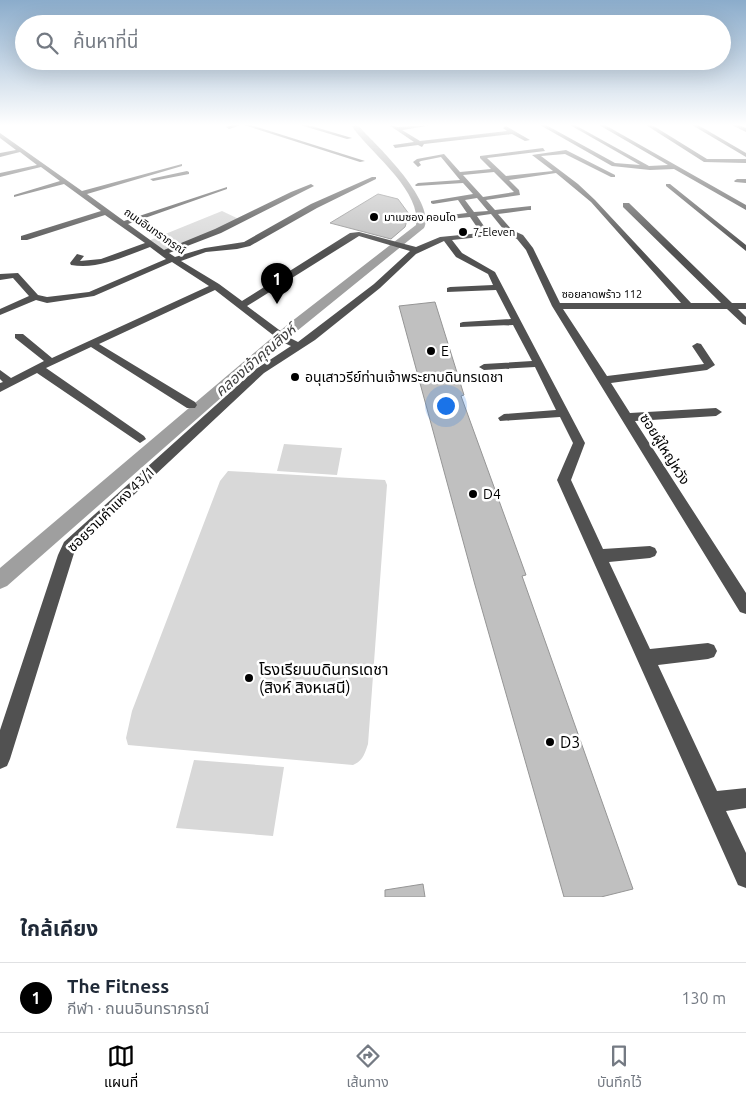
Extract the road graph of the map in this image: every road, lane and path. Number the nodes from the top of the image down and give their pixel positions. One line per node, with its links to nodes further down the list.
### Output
1 (35, 167): 15 (street)
2 (45, 167): 22 (street, ถนนอินทราภรณ์)
3 (171, 167): 27 (street)
4 (452, 167): 14 (street, ซอยลาดพร้าว 112)
5 (493, 167): 11 (street)
6 (551, 167): 59 (street)
7 (595, 167): 16 (street)
8 (636, 167): 10 (street)
9 (677, 167): 10 (street); 35 (street)
10 (650, 168)
11 (496, 170): 14 (street); 18 (street)
12 (187, 173): 28 (street)
13 (553, 173): 18 (street)
14 (458, 174): 19 (street, ซอยลาดพร้าว 112)
15 (0, 175)
16 (613, 176)
17 (374, 178): 47 (street)
18 (505, 178): 30 (street)
19 (465, 181): 23 (street); 30 (street, ซอยลาดพร้าว 112)
20 (737, 181): 21 (street)
21 (746, 181)
22 (64, 182): 27 (street, ถนนอินทราภรณ์); 29 (street)
23 (418, 185)
24 (668, 185): 46 (street)
25 (311, 186): 49 (street)
26 (225, 188): 40 (street)
27 (81, 194): 36 (street, ถนนอินทราภรณ์)
28 (109, 194)
29 (16, 196)
30 (480, 197): 31 (street); 37 (street, ซอยลาดพร้าว 112)
31 (460, 198): 32 (street); 38 (street)
32 (433, 202)
33 (626, 205): 60 (street)
34 (528, 208): 37 (street)
35 (746, 208)
36 (106, 212): 40 (street, ถนนอินทราภรณ์); 43 (street)
37 (494, 212): 38 (street); 41 (street, ซอยลาดพร้าว 112)
38 (472, 214): 39 (street); 42 (street)
39 (442, 218)
40 (122, 224): 45 (street, ถนนอินทราภรณ์)
41 (509, 232): 42 (street); 61 (street, ซอยลาดพร้าว 112)
42 (486, 234): 44 (street)
43 (24, 238)
44 (446, 238): 48 (street); 55 (street)
45 (151, 244): 49 (street, ถนนอินทราภรณ์); 50 (street)
46 (746, 249)
47 (215, 250): 51 (street); 52 (street)
48 (417, 250): 58 (street); 68 (street)
49 (163, 253): 51 (street, ถนนอินทราภรณ์)
50 (80, 256)
51 (174, 260): 52 (street, ถนนอินทราภรณ์); 57 (street)
52 (183, 266): 54 (street, ถนนอินทราภรณ์)
53 (0, 277): 57 (street)
54 (216, 286): 58 (street, ถนนอินทราภรณ์); 69 (street)
55 (498, 287): 56 (street); 64 (street)
56 (450, 290)
57 (35, 297): 63 (street)
58 (242, 305): 68 (street, ถนนอินทราภรณ์)
59 (688, 305): 60 (street, ซอยลาดพร้าว 112); 61 (street, ซอยลาดพร้าว 112)
60 (730, 305): 62 (street, ซอยลาดพร้าว 112); 65 (street)
61 (557, 306): 76 (street, ซอยผู้ใหญ่หวัง)
62 (746, 306)
63 (0, 312)
64 (517, 322): 66 (street); 72 (street)
65 (746, 322)
66 (463, 326)
67 (19, 336): 71 (street)
68 (293, 343): 90 (street, ซอยรามคำแหง 43/1)
69 (93, 344): 71 (street); 79 (street)
70 (697, 346): 76 (street)
71 (52, 362): 74 (street)
72 (538, 364): 73 (street); 81 (street)
73 (484, 367)
74 (38, 368): 77 (street); 84 (street)
75 (0, 373): 77 (street)
76 (604, 380): 82 (street, ซอยผู้ใหญ่หวัง)
77 (10, 383): 78 (street)
78 (0, 388)
79 (191, 405)
80 (716, 412): 82 (street)
81 (564, 413): 83 (street); 86 (street)
82 (627, 417): 87 (street, ซอยผู้ใหญ่หวัง)
83 (504, 418)
84 (140, 439)
85 (650, 552): 86 (street)
86 (599, 556): 89 (street)
87 (746, 607)
88 (708, 651): 89 (street)
89 (646, 658): 92 (street)
90 (0, 759)
91 (746, 798): 92 (street)
92 (712, 802): 93 (street)
93 (746, 877)

